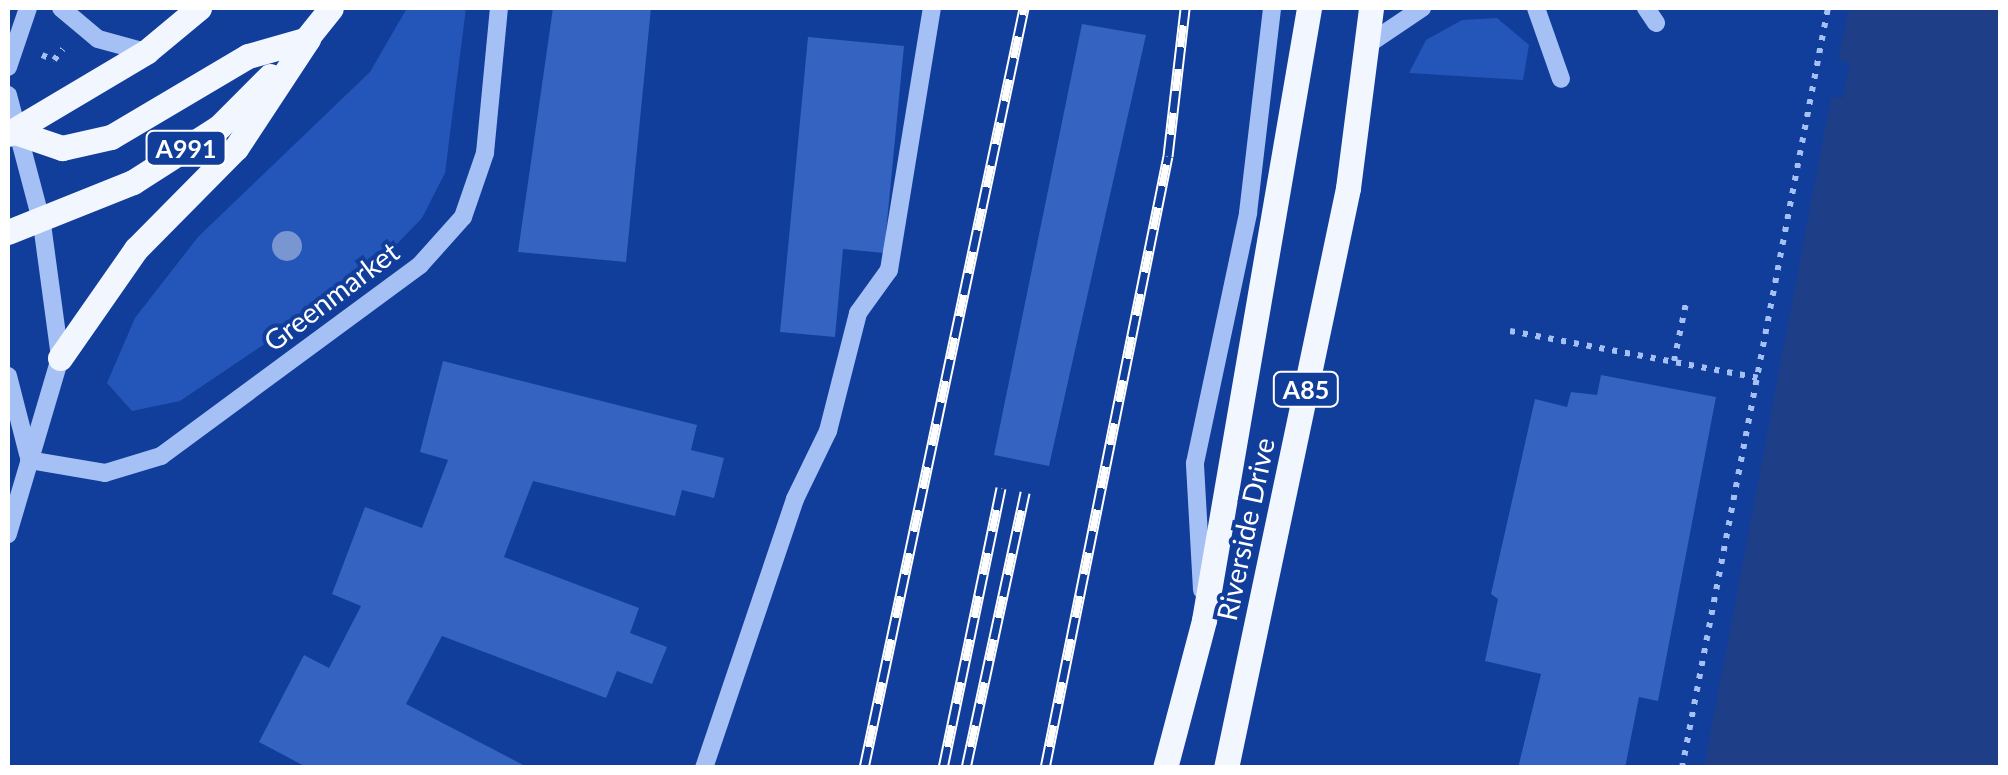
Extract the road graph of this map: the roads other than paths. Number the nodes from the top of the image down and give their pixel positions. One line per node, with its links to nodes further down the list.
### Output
1 (28, 8): 15 (street)
2 (62, 8): 14 (street)
3 (199, 8): 14 (main road)
4 (330, 8): 12 (main road, A991)
5 (499, 8): 23 (street, Greenmarket)
6 (932, 8): 26 (street)
7 (1272, 8): 25 (street)
8 (1309, 8): 25 (main road, Riverside Drive / A85)
9 (1371, 8): 13 (main road, Riverside Drive / A85)
10 (1422, 8): 13 (street)
11 (1536, 8): 16 (street)
12 (308, 38): 18 (main road); 19 (main road, A991); 21 (main road)
13 (1370, 43): 28 (main road, Riverside Drive / A85)
14 (146, 52): 18 (main road)
15 (8, 67)
16 (1561, 79)
17 (8, 95): 18 (street)
18 (11, 133): 19 (street)
19 (42, 224): 20 (main road, A991); 21 (street)
20 (8, 232)
21 (60, 358): 23 (street)
22 (8, 376): 23 (street)
23 (29, 460): 24 (street)
24 (8, 534)
25 (1204, 620): 27 (main road, Riverside Drive / A85)
26 (704, 768)
27 (1164, 768)
28 (1226, 768)

